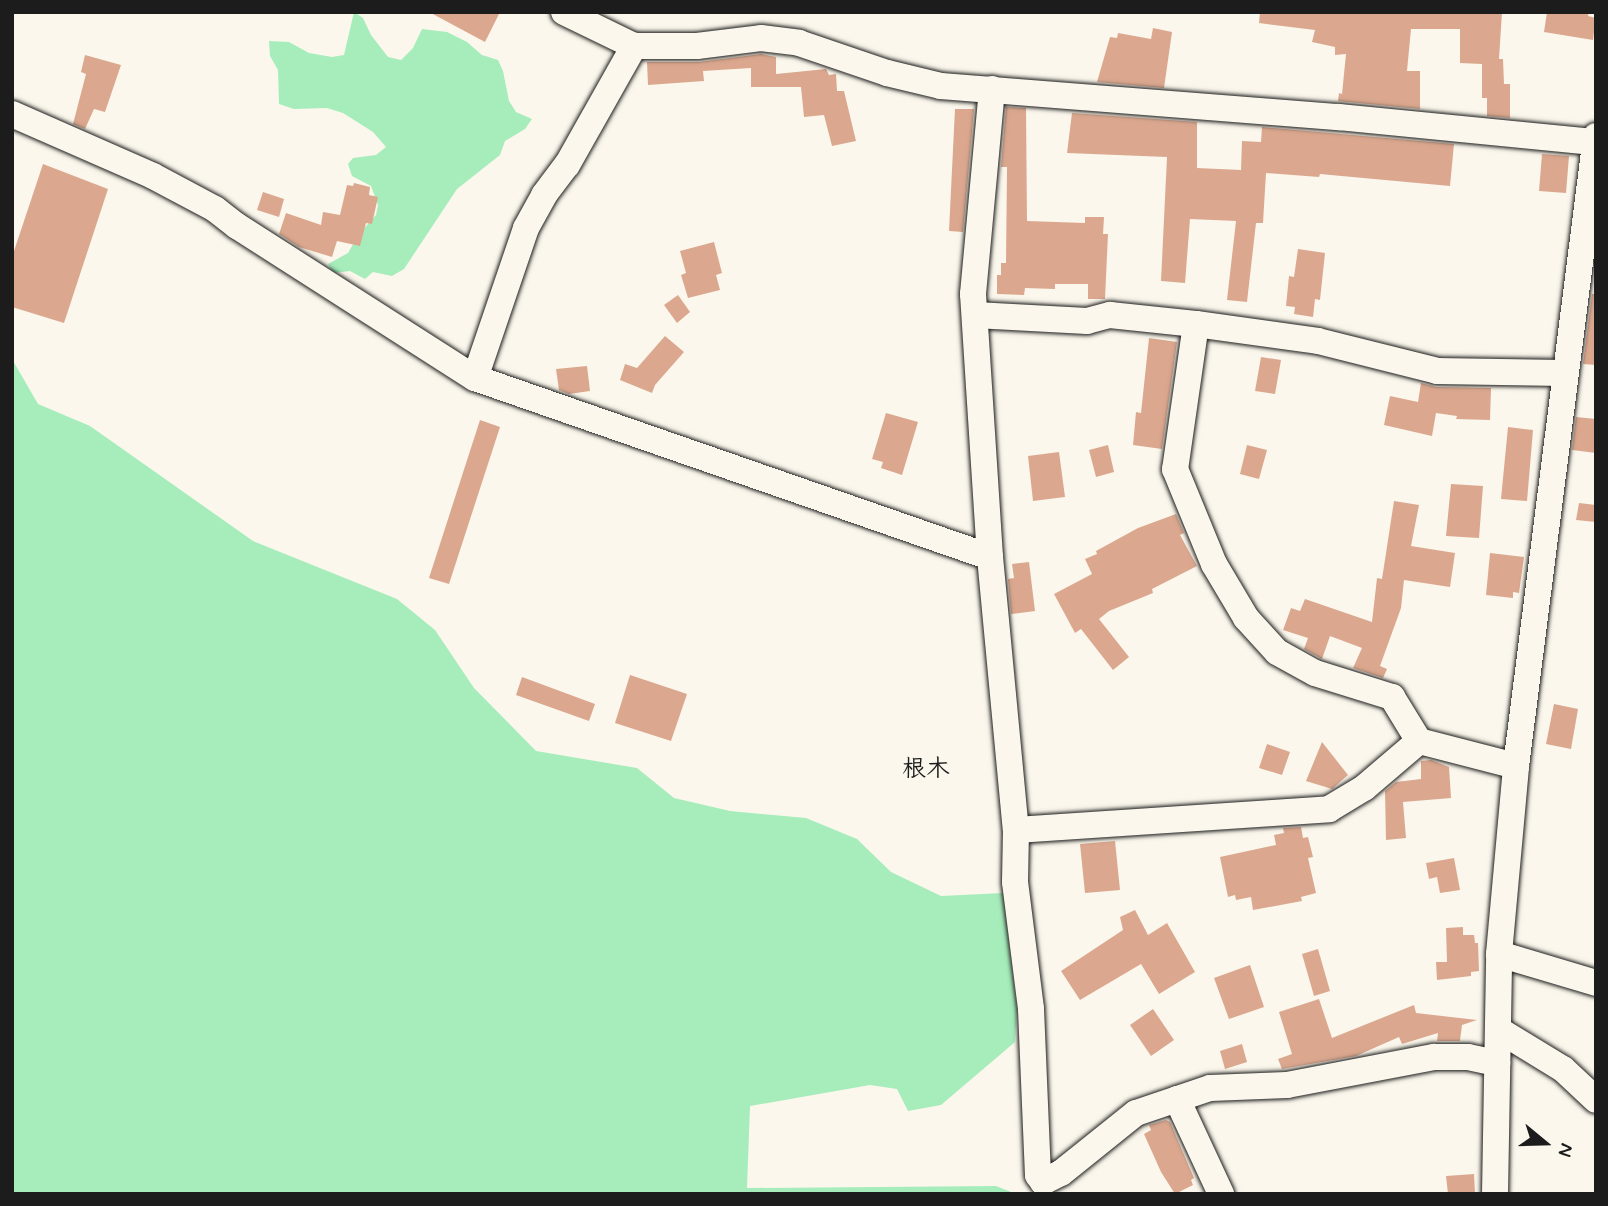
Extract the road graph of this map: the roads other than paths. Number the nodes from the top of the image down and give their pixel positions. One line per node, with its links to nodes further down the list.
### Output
1 (564, 12): 2 (street)
2 (634, 46): 3 (street); 9 (street)
3 (992, 89): 5 (street); 6 (street)
4 (12, 114): 9 (street)
5 (1595, 140): 8 (street)
6 (975, 315): 7 (street); 10 (street)
7 (1196, 324): 8 (street); 11 (street)
8 (1564, 373): 12 (street)
9 (475, 378): 10 (street)
10 (990, 557): 13 (street)
11 (1419, 741): 12 (street); 13 (street)
12 (1516, 765): 14 (street)
13 (1016, 830): 18 (street)
14 (1499, 954): 15 (street); 16 (street)
15 (1596, 983)
16 (1499, 1030): 17 (street); 19 (street)
17 (1497, 1063): 18 (street); 21 (street)
18 (1177, 1099): 20 (street)
19 (1596, 1100)
20 (1221, 1194)
21 (1495, 1194)

